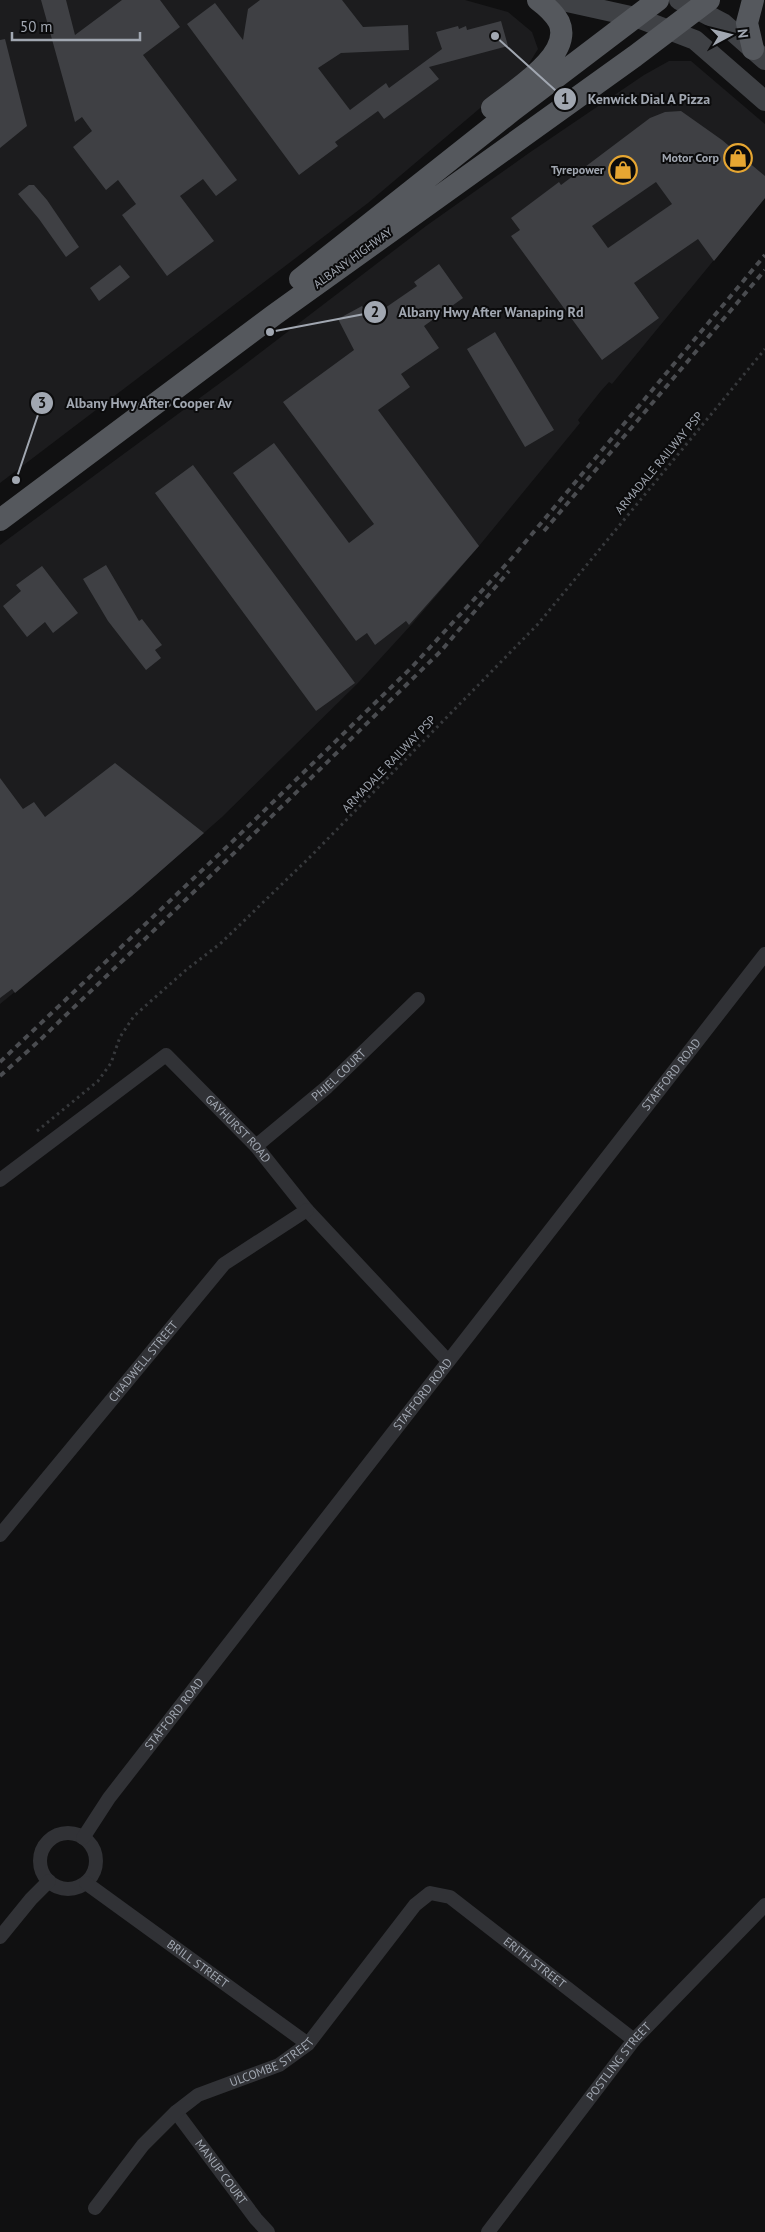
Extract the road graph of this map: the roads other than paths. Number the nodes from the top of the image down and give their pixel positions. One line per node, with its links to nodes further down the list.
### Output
1 (538, 0): 10 (highway)
2 (558, 0): 6 (main road)
3 (658, 0): 6 (highway, ALBANY HIGHWAY)
4 (753, 0): 8 (highway)
5 (695, 3): 7 (highway, ALBANY HIGHWAY); 8 (main road)
6 (635, 17): 7 (main road); 10 (highway, ALBANY HIGHWAY)
7 (670, 30): 9 (main road); 12 (highway, ALBANY HIGHWAY)
8 (759, 54)
9 (765, 101)
10 (428, 178): 11 (highway, ALBANY HIGHWAY)
11 (0, 501)
12 (0, 520)
13 (765, 954): 18 (street, STAFFORD ROAD)
14 (418, 999): 15 (street, PHIEL COURT)
15 (256, 1146): 16 (street, GAYHURST ROAD); 17 (street, GAYHURST ROAD)
16 (0, 1180)
17 (307, 1210): 18 (street, GAYHURST ROAD); 19 (street, CHADWELL STREET)
18 (448, 1361): 20 (street, STAFFORD ROAD)
19 (0, 1535)
20 (83, 1838): 21 (street); 22 (street)
21 (49, 1881): 22 (street); 25 (street)
22 (86, 1883): 27 (street, BRILL STREET)
23 (430, 1893): 26 (street, ERITH STREET); 27 (street, ULCOMBE STREET)
24 (765, 1905): 26 (street, POSTLING STREET)
25 (0, 1937)
26 (634, 2040): 31 (street, POSTLING STREET)
27 (308, 2044): 28 (street, ULCOMBE STREET)
28 (176, 2112): 29 (street, ULCOMBE STREET); 30 (street, MANUP COURT)
29 (95, 2208)
30 (268, 2232)
31 (488, 2232)

